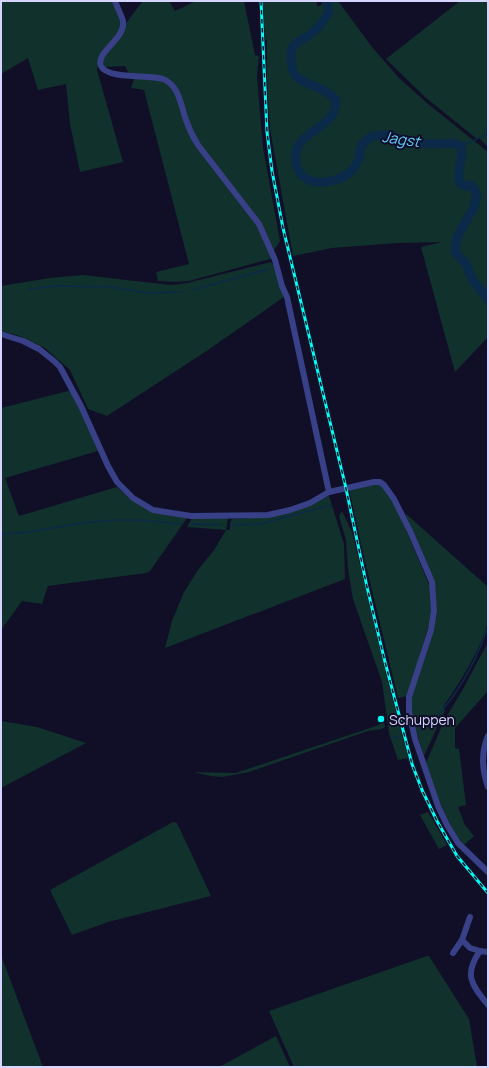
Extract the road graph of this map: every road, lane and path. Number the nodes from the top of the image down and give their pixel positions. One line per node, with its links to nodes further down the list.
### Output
1 (115, 1): 3 (street)
2 (1, 334): 3 (street)
3 (329, 492): 6 (street)
4 (488, 736): 5 (street)
5 (488, 787)
6 (488, 872)
7 (470, 917): 8 (street)
8 (462, 940): 9 (street); 11 (street)
9 (480, 951): 10 (street); 12 (street)
10 (488, 952)
11 (453, 953)
12 (488, 1005)

